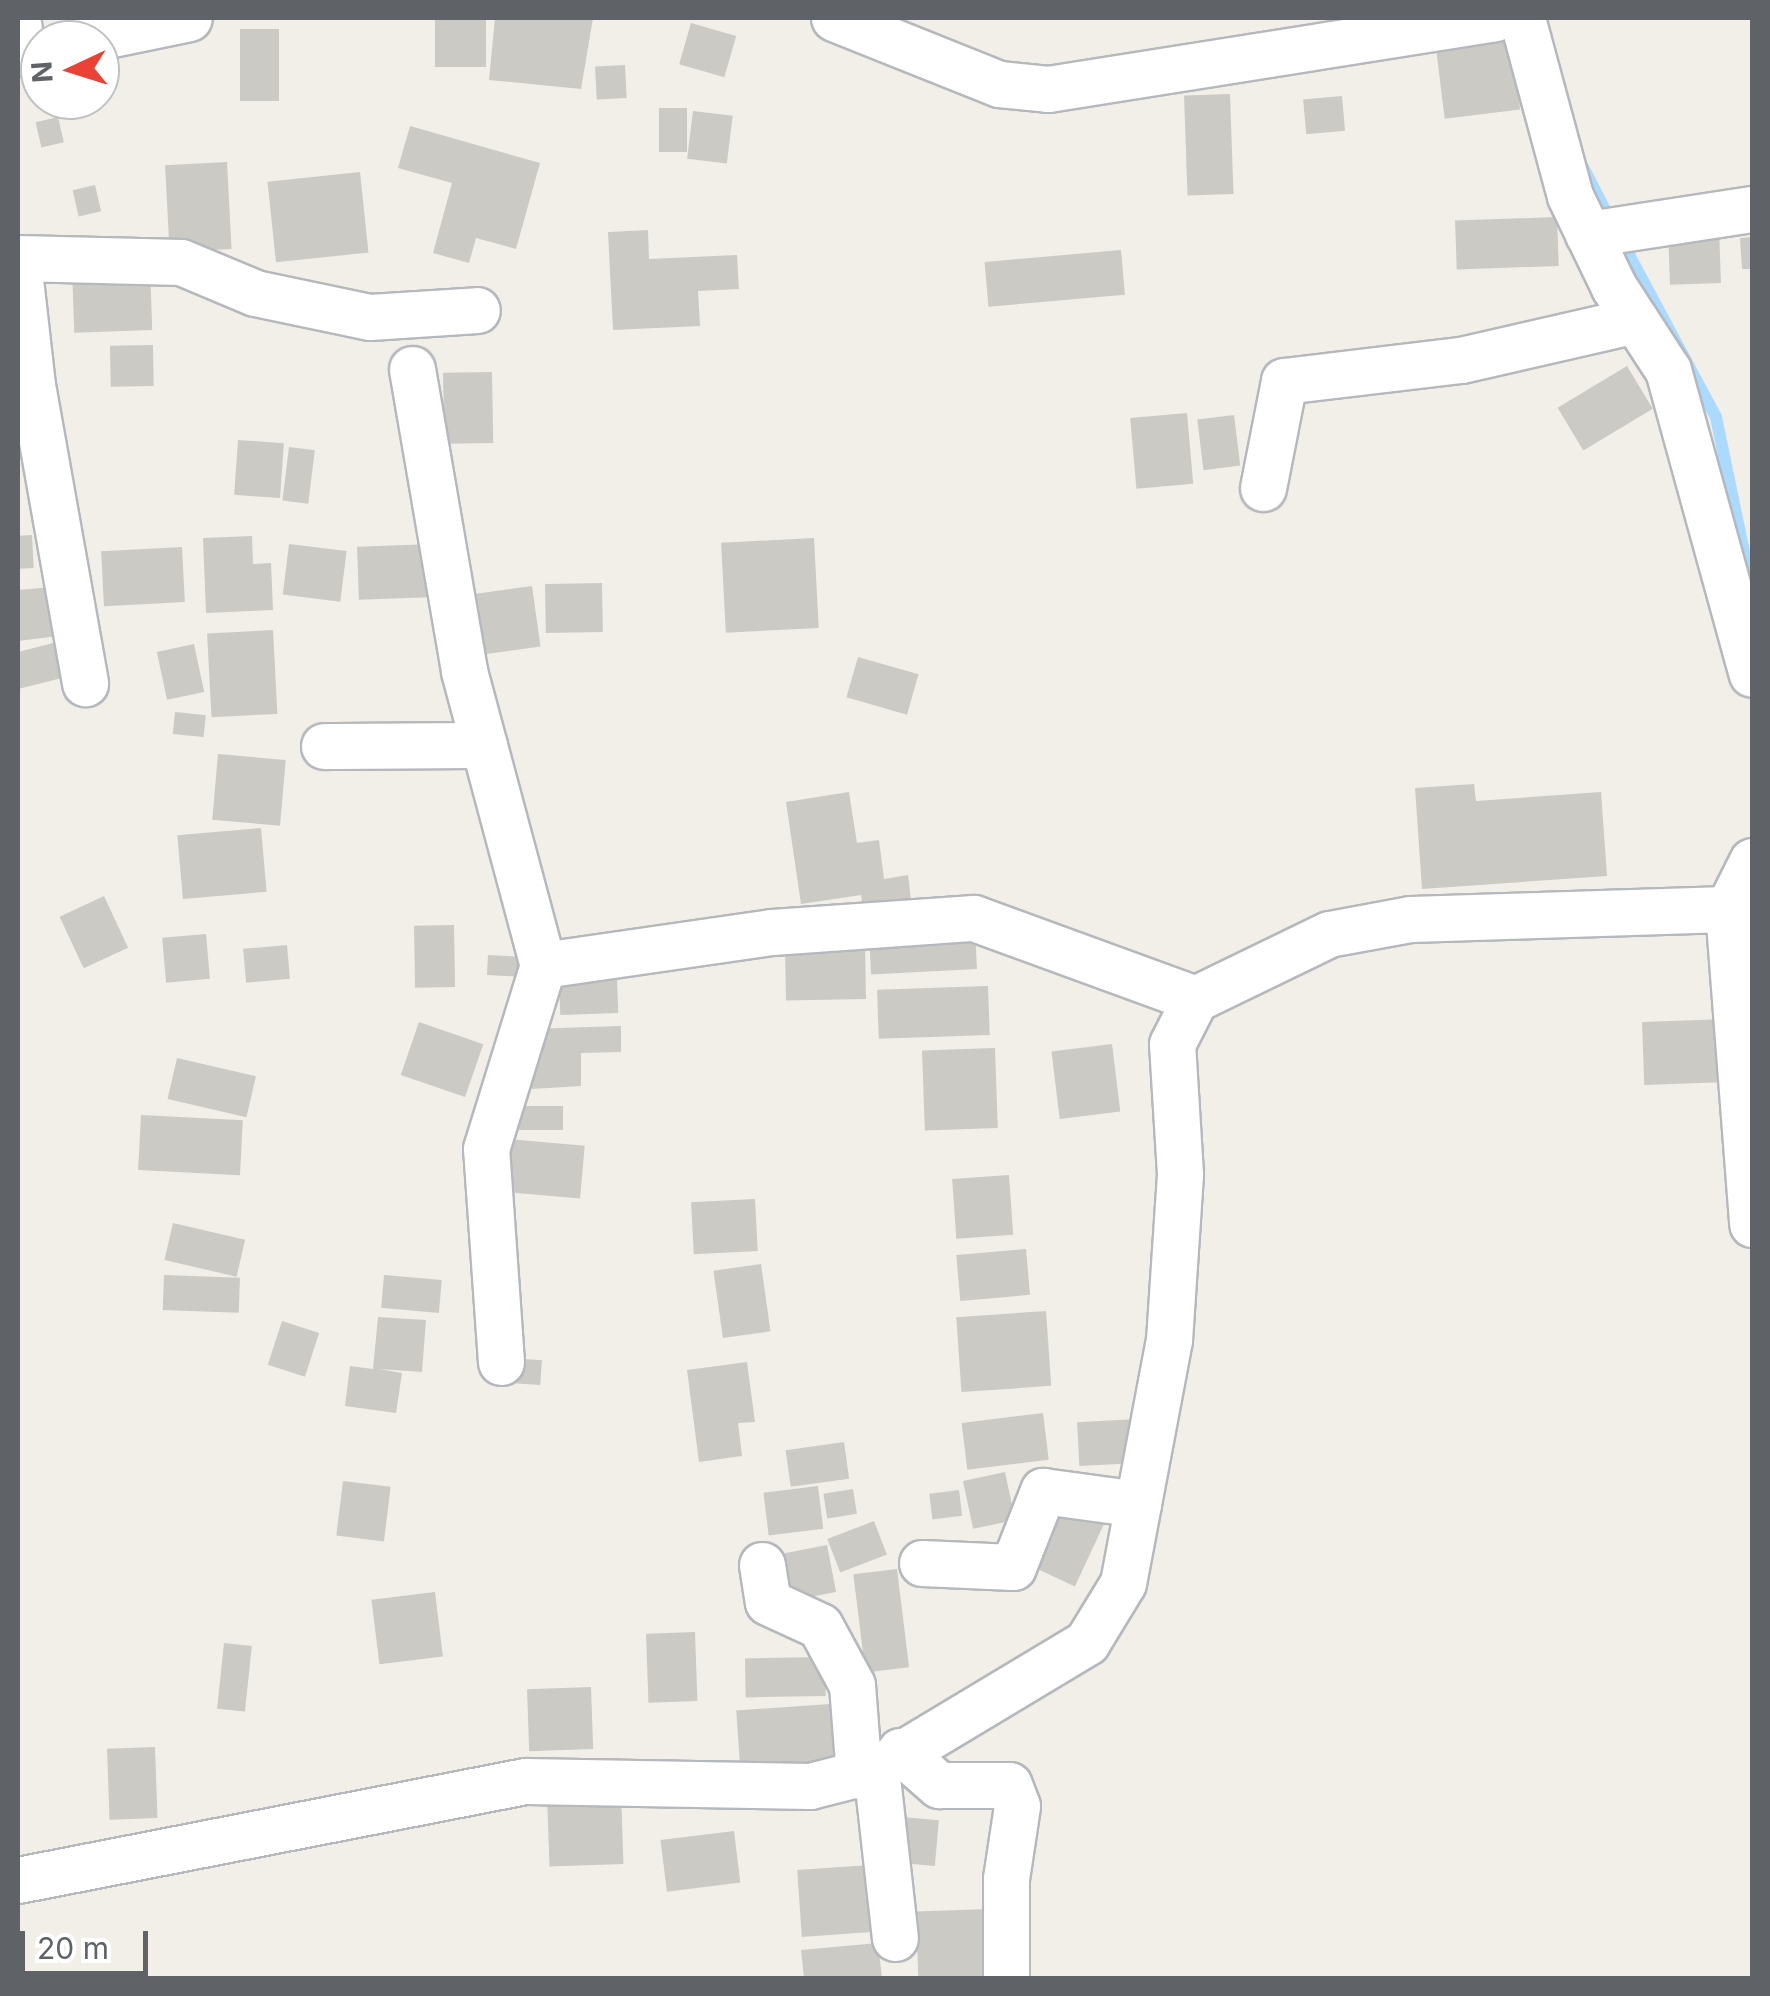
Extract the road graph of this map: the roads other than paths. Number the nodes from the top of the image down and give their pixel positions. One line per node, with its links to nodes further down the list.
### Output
1 (189, 18): 5 (street)
2 (835, 18): 3 (street)
3 (1494, 18)
4 (1522, 18): 7 (street)
5 (120, 32)
6 (1752, 209): 7 (street)
7 (1588, 234): 10 (street)
8 (18, 260): 9 (street); 12 (street)
9 (477, 310)
10 (1635, 320): 13 (street); 15 (street)
11 (412, 369): 16 (street)
12 (25, 387): 14 (street)
13 (1263, 488)
14 (85, 683)
15 (1751, 685)
16 (484, 745): 17 (street); 20 (street)
17 (324, 746)
18 (1752, 861): 19 (street)
19 (1728, 909): 21 (street); 22 (street)
20 (543, 965): 21 (street); 23 (street)
21 (1195, 999): 24 (street)
22 (1752, 1224)
23 (501, 1362)
24 (1138, 1504): 25 (street); 27 (street)
25 (922, 1563)
26 (762, 1565): 27 (street)
27 (879, 1765): 28 (street); 29 (street); 30 (street)
28 (18, 1880)
29 (895, 1938)
30 (1006, 1978)

